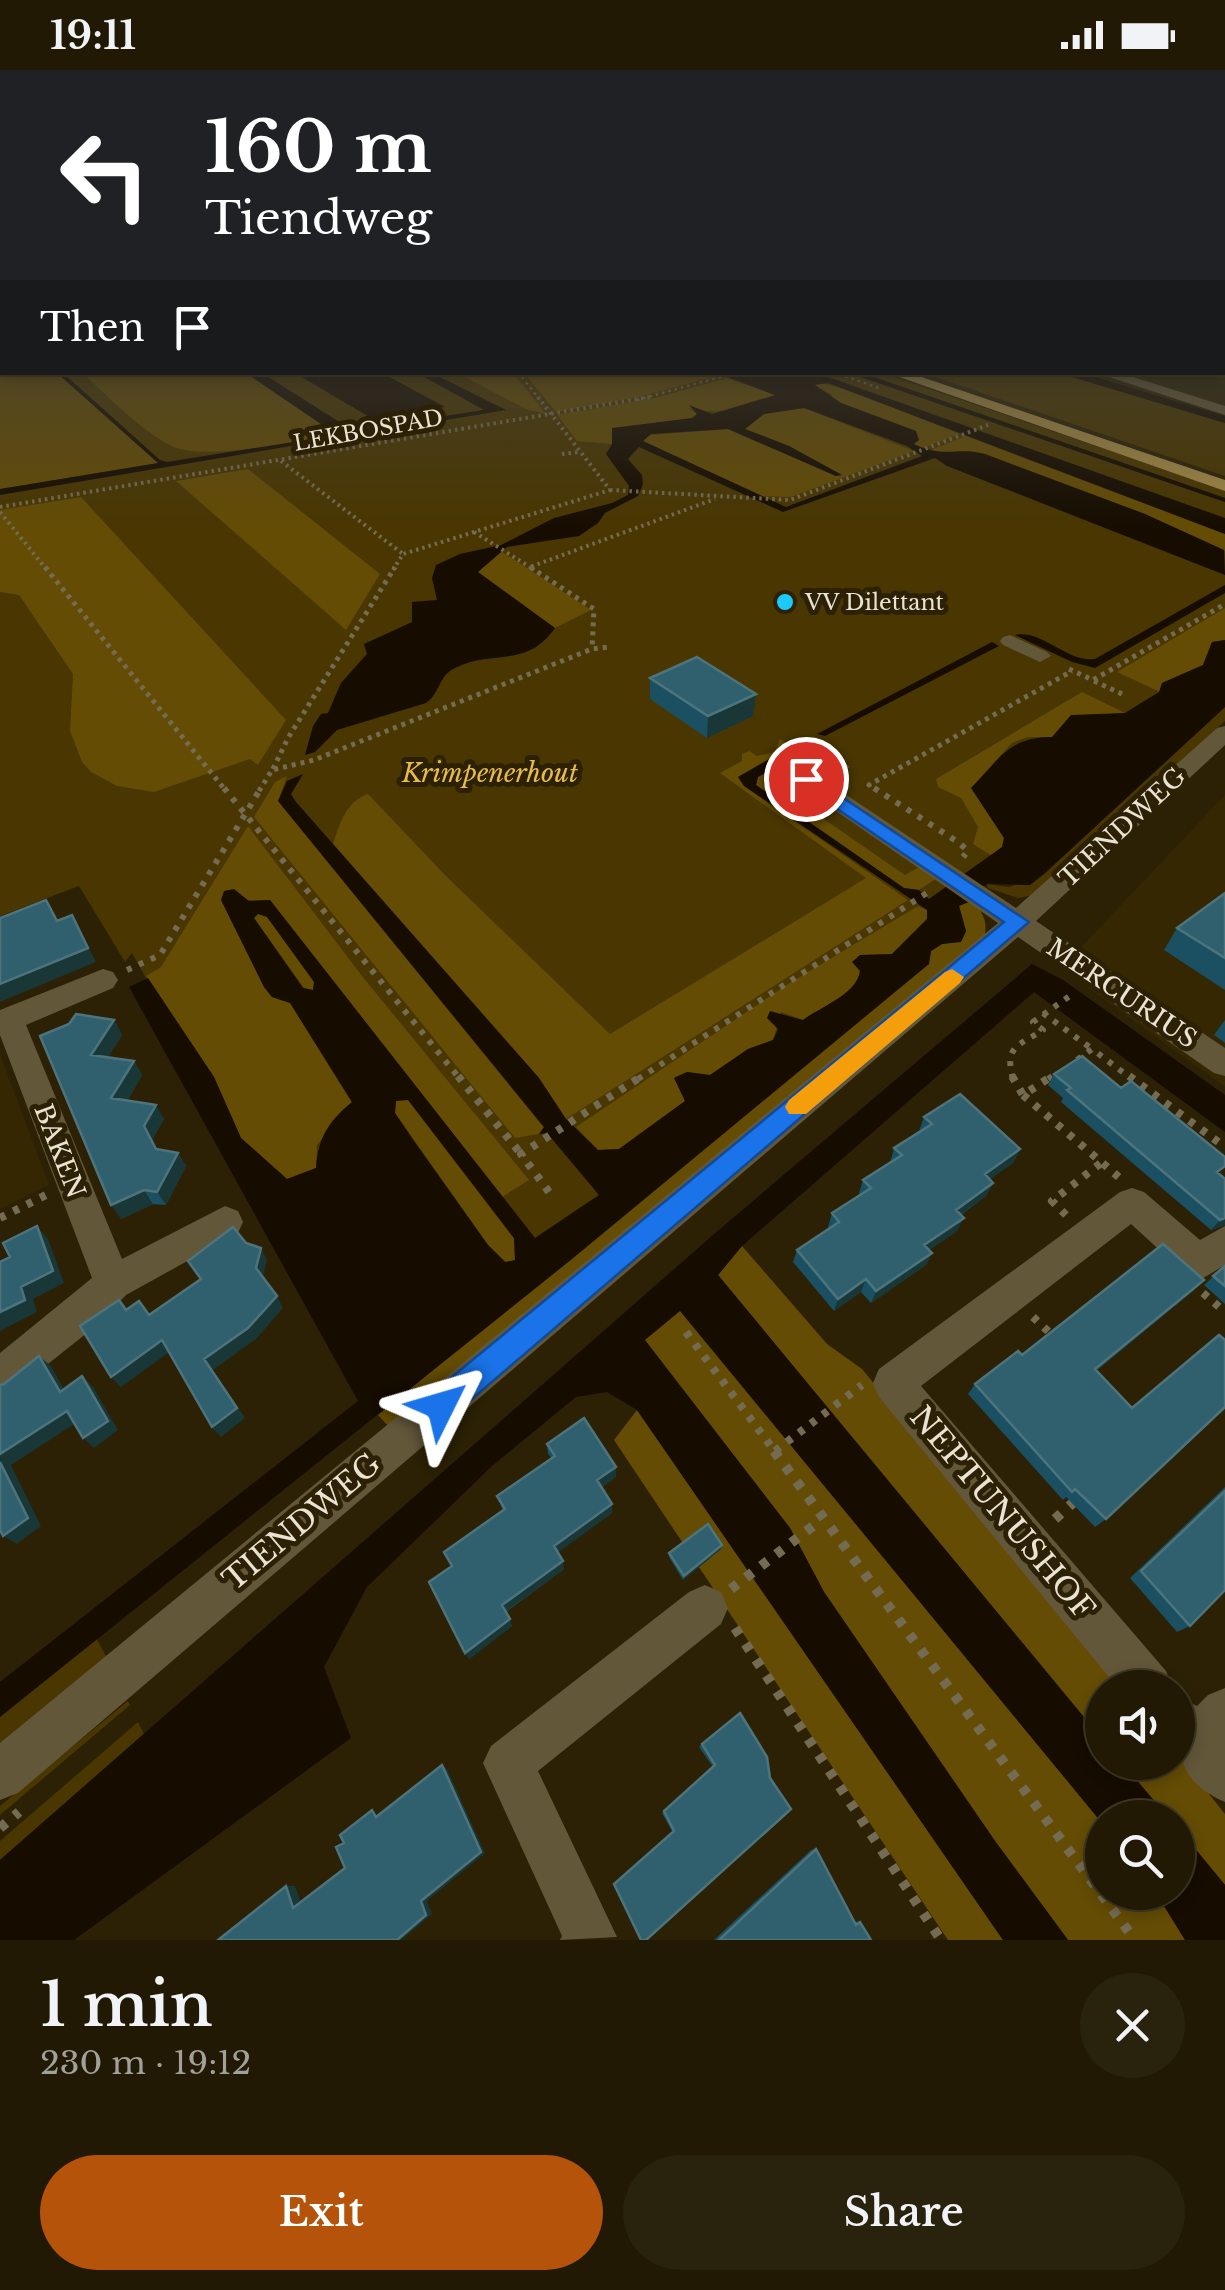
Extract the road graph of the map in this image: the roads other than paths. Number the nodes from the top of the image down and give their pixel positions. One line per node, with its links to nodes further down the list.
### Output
1 (901, 375): 4 (main road)
2 (1111, 375): 3 (street)
3 (1225, 411)
4 (1225, 486)
5 (1010, 641): 6 (street)
6 (1040, 656)
7 (1225, 733): 9 (street, TIENDWEG)
8 (808, 744): 9 (street)
9 (1018, 922): 12 (street, MERCURIUS); 19 (street, TIENDWEG)
10 (103, 980): 11 (street, BAKEN)
11 (5, 1021): 15 (street, BAKEN)
12 (1225, 1064)
13 (225, 1222): 15 (street)
14 (1225, 1242): 18 (street, NEPTUNUSHOF)
15 (113, 1283): 16 (street)
16 (0, 1378)
17 (723, 1602): 20 (street)
18 (1134, 1670)
19 (0, 1776)
20 (590, 1939)

